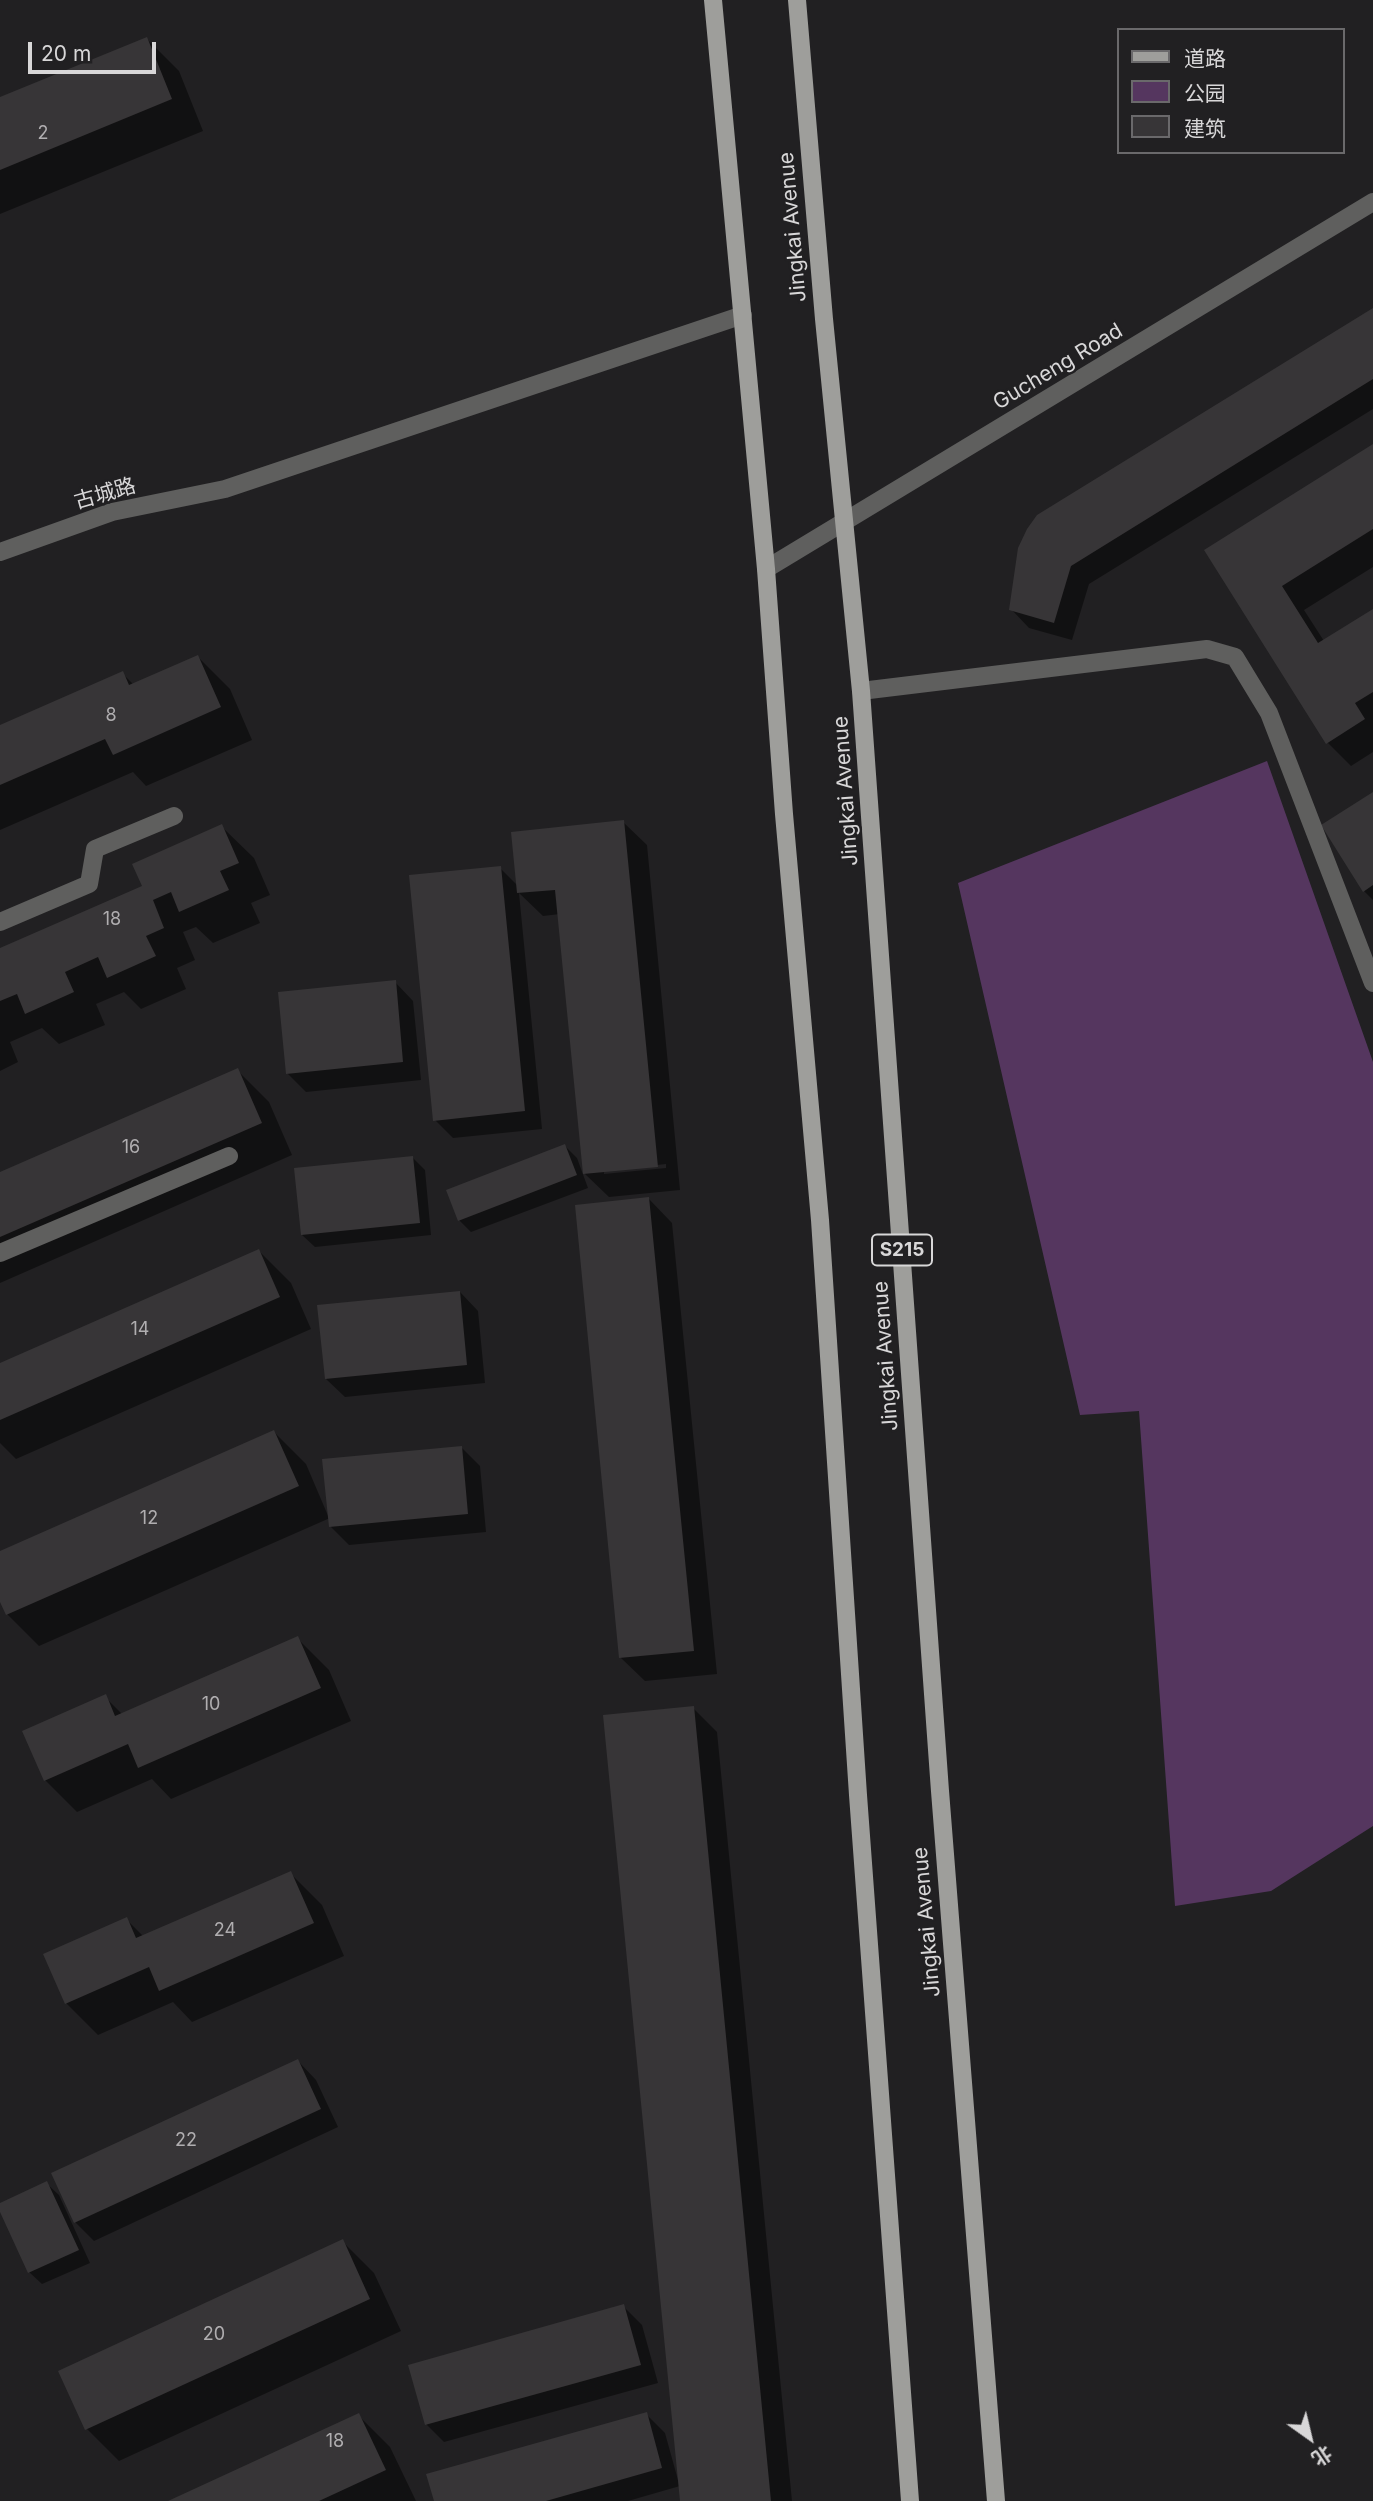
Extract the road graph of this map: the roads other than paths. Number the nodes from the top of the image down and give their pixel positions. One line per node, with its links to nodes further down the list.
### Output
1 (713, 0): 4 (main road)
2 (797, 0): 5 (main road, Jingkai Avenue / S215)
3 (1373, 202): 5 (street, Gucheng Road)
4 (743, 315): 6 (street, 古城路); 7 (main road)
5 (844, 523): 7 (street, Gucheng Road); 8 (main road, Jingkai Avenue / S215)
6 (0, 552)
7 (766, 569): 14 (main road)
8 (861, 691): 11 (street); 15 (main road, Jingkai Avenue / S215)
9 (174, 816): 10 (street)
10 (0, 922)
11 (1373, 983)
12 (229, 1156): 13 (street)
13 (0, 1253)
14 (910, 2501)
15 (996, 2501)

